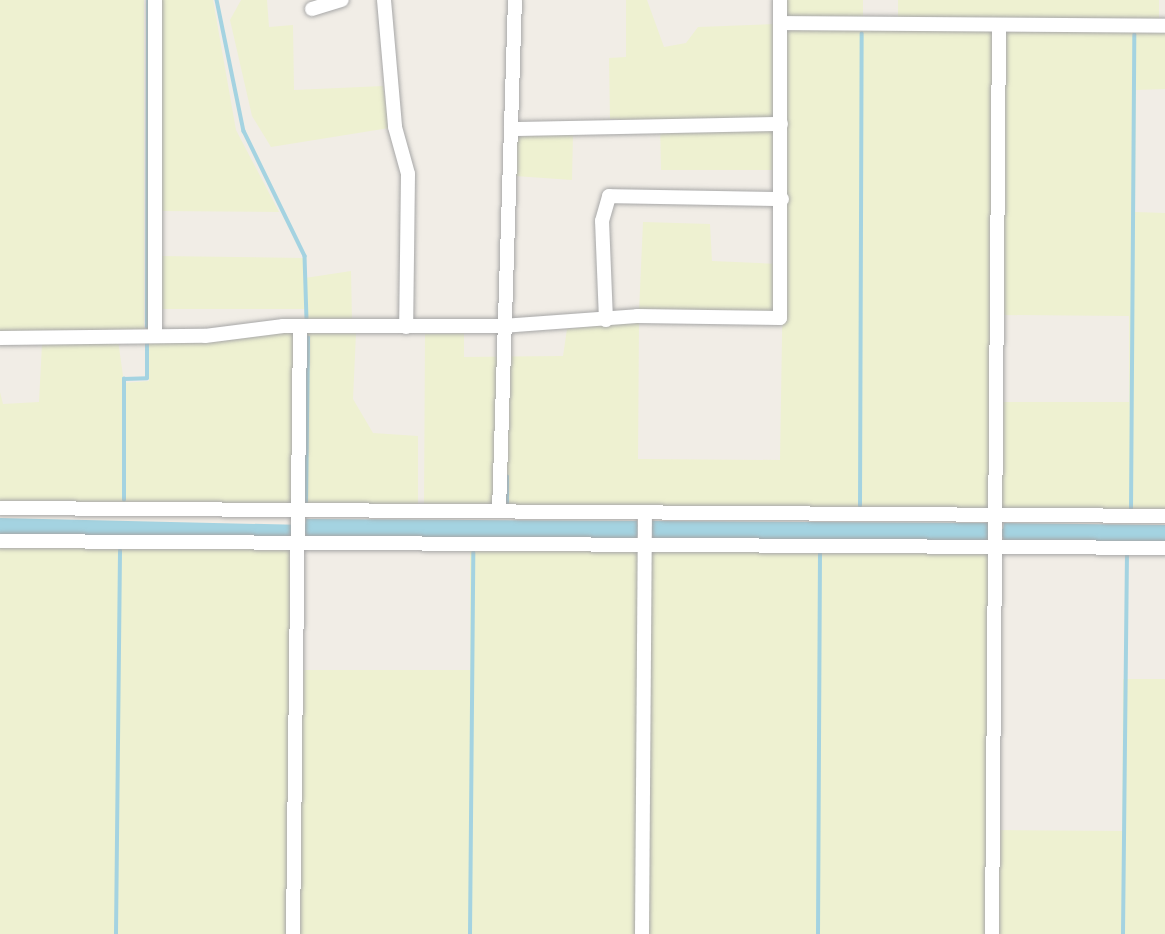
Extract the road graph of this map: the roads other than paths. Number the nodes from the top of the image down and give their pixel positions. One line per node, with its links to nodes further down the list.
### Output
1 (155, 0): 17 (street)
2 (342, 0): 6 (street)
3 (384, 0): 16 (street)
4 (515, 0): 11 (street)
5 (780, 0): 7 (street)
6 (312, 9)
7 (781, 23): 8 (street); 10 (street)
8 (999, 26): 9 (street); 24 (street)
9 (1165, 26)
10 (781, 124): 11 (street); 12 (street)
11 (511, 129): 14 (street)
12 (782, 199): 13 (street); 13 (street)
13 (606, 320): 14 (street)
14 (502, 326): 16 (street); 20 (street)
15 (300, 327): 16 (street); 17 (street); 22 (street)
16 (406, 327)
17 (155, 333): 18 (street)
18 (0, 338)
19 (0, 508): 22 (street)
20 (499, 511): 22 (street); 23 (street)
21 (1165, 516): 24 (street)
22 (297, 527): 23 (street); 25 (street); 27 (street)
23 (645, 530): 24 (street); 24 (street); 28 (street)
24 (995, 532): 26 (street); 29 (street)
25 (0, 541)
26 (1165, 548)
27 (293, 934)
28 (642, 934)
29 (992, 934)

